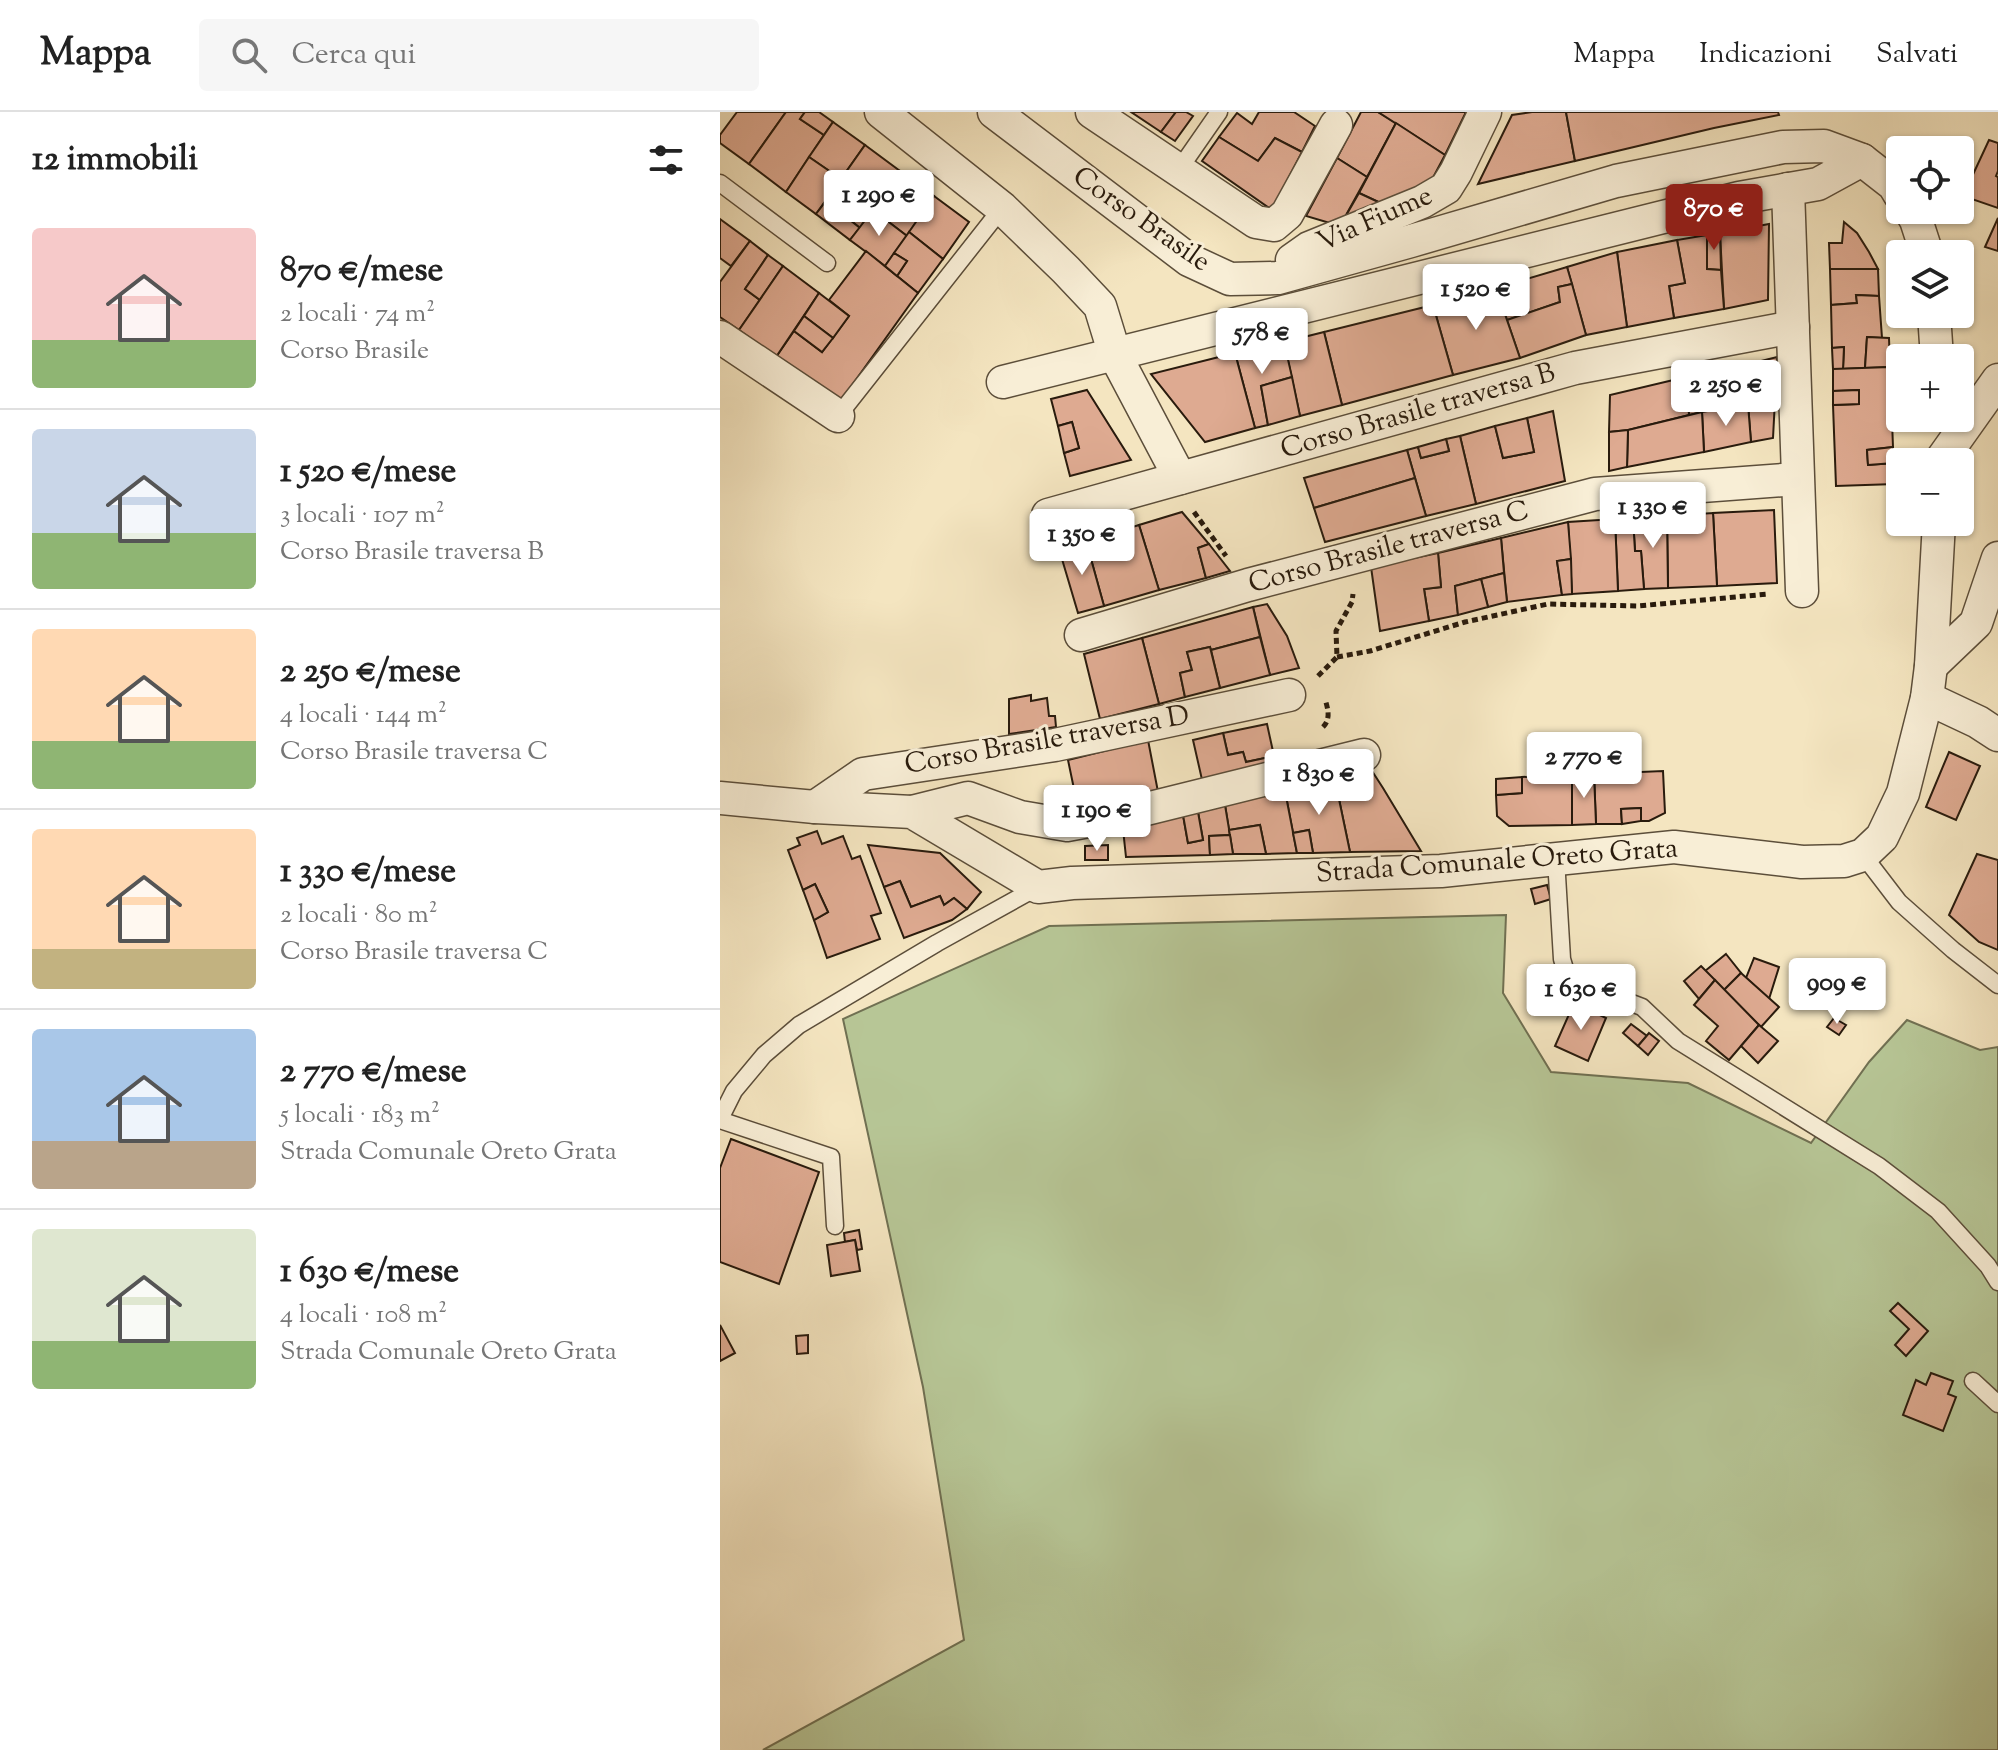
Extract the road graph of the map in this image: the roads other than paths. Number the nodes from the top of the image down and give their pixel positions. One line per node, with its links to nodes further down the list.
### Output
1 (881, 112): 12 (street)
2 (994, 112): 14 (street, Corso Brasile)
3 (1092, 112): 8 (street)
4 (1219, 112): 8 (lane)
5 (1485, 112): 14 (street, Via Fiume)
6 (1336, 125): 8 (street)
7 (1862, 160): 9 (street, Corso Brasile); 11 (street); 14 (street, Corso Brasile)
8 (1178, 171)
9 (1886, 179)
10 (720, 183): 13 (lane)
11 (1788, 189): 15 (street); 17 (street)
12 (1002, 208): 17 (street); 20 (lane)
13 (827, 263)
14 (1278, 278)
15 (1793, 327): 22 (street, Corso Brasile traversa B); 23 (street)
16 (720, 337): 20 (street)
17 (1115, 355): 19 (street); 22 (street)
18 (1998, 380): 21 (street)
19 (1003, 382)
20 (838, 416)
21 (1950, 448)
22 (1180, 478): 24 (street, Corso Brasile traversa B)
23 (1797, 479): 27 (street); 28 (street, Corso Brasile traversa C)
24 (1048, 515)
25 (1938, 536): 29 (street)
26 (1998, 558): 29 (street)
27 (1802, 591)
28 (1081, 635)
29 (1929, 682): 31 (street); 36 (street)
30 (1289, 695): 34 (street, Corso Brasile traversa D)
31 (1998, 735)
32 (1364, 755): 35 (street)
33 (720, 798): 34 (street)
34 (815, 807): 35 (street)
35 (912, 812): 38 (street)
36 (1863, 855): 37 (street, Strada Comunale Oreto Grata); 39 (lane)
37 (1556, 859): 38 (street, Strada Comunale Oreto Grata); 42 (lane)
38 (1038, 887): 40 (lane)
39 (1998, 985)
40 (720, 1120): 41 (lane)
41 (835, 1226)
42 (1998, 1282)
43 (1973, 1381): 44 (lane)
44 (1998, 1404)

